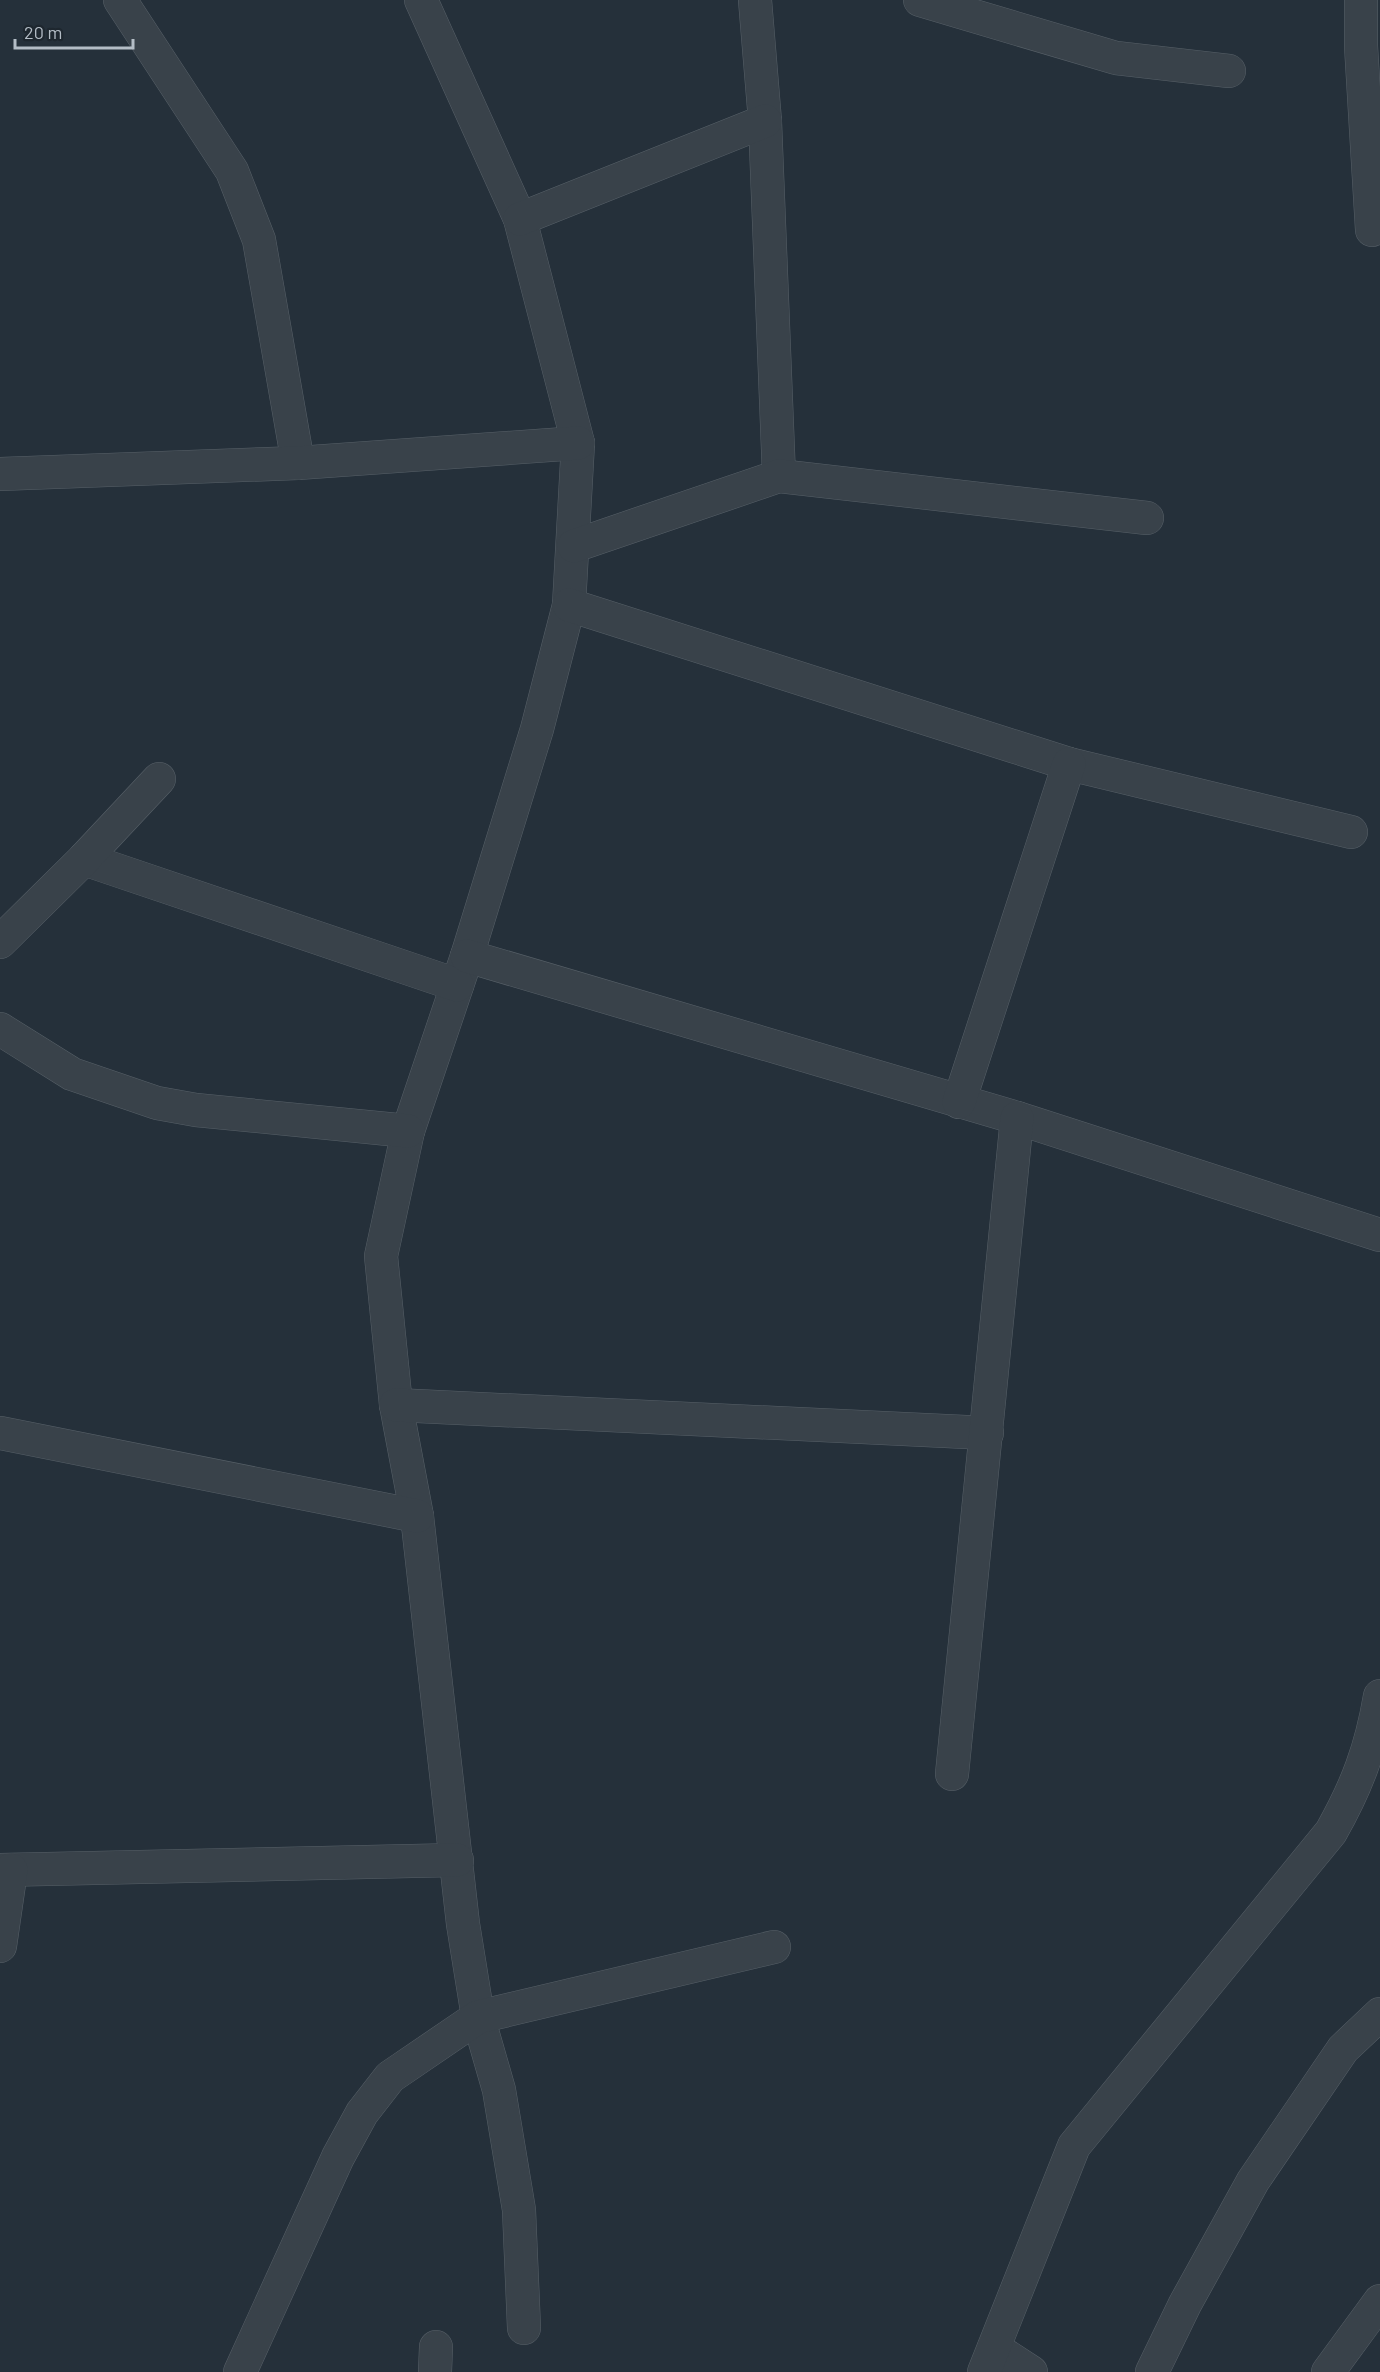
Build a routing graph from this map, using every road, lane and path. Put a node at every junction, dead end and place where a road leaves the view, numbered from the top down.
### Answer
1 (120, 0) edge
2 (421, 0) edge
3 (755, 0) edge
4 (920, 0) edge
5 (1361, 0) edge
6 (1370, 46) edge
7 (1229, 71) dead end
8 (765, 121) junction
9 (520, 219) junction
10 (1372, 230) dead end
11 (578, 444) junction
12 (298, 463) junction
13 (0, 474) edge
14 (778, 476) junction
15 (1147, 518) dead end
16 (574, 546) junction
17 (569, 605) junction
18 (1069, 764) junction
19 (159, 779) dead end
20 (1352, 832) dead end
21 (84, 859) junction
22 (0, 942) edge
23 (462, 970) junction
24 (0, 1029) edge
25 (959, 1102) junction
26 (1017, 1118) junction
27 (408, 1131) junction
28 (1380, 1235) edge
29 (396, 1406) junction
30 (0, 1433) edge
31 (987, 1433) junction
32 (417, 1516) junction
33 (1380, 1696) edge
34 (952, 1773) dead end
35 (457, 1860) junction
36 (6, 1870) edge
37 (0, 1946) edge
38 (774, 1947) dead end
39 (1380, 2014) edge
40 (478, 2017) junction
41 (1380, 2301) edge
42 (524, 2328) dead end
43 (989, 2360) edge
44 (240, 2372) edge
45 (1031, 2372) edge
46 (1152, 2372) edge
47 (1328, 2372) edge

1 - 12 street
2 - 9 street
3 - 8 street
4 - 7 street
5 - 6 street
6 - 10 street
8 - 9 street
8 - 14 street
9 - 11 street
11 - 12 street
11 - 16 street
12 - 13 street
14 - 15 street
14 - 16 street
16 - 17 street
17 - 18 street
17 - 23 street
18 - 20 street
18 - 25 street
19 - 21 street
21 - 22 street
21 - 23 street
23 - 25 street
23 - 27 street
24 - 27 street
25 - 26 street
26 - 28 street
26 - 31 street
27 - 29 street
29 - 31 street
29 - 32 street
30 - 32 street
31 - 34 street
32 - 35 street
33 - 43 street
35 - 36 street
35 - 40 street
36 - 37 street
38 - 40 street
39 - 46 street
40 - 42 street
40 - 44 street
41 - 47 street
43 - 45 street

